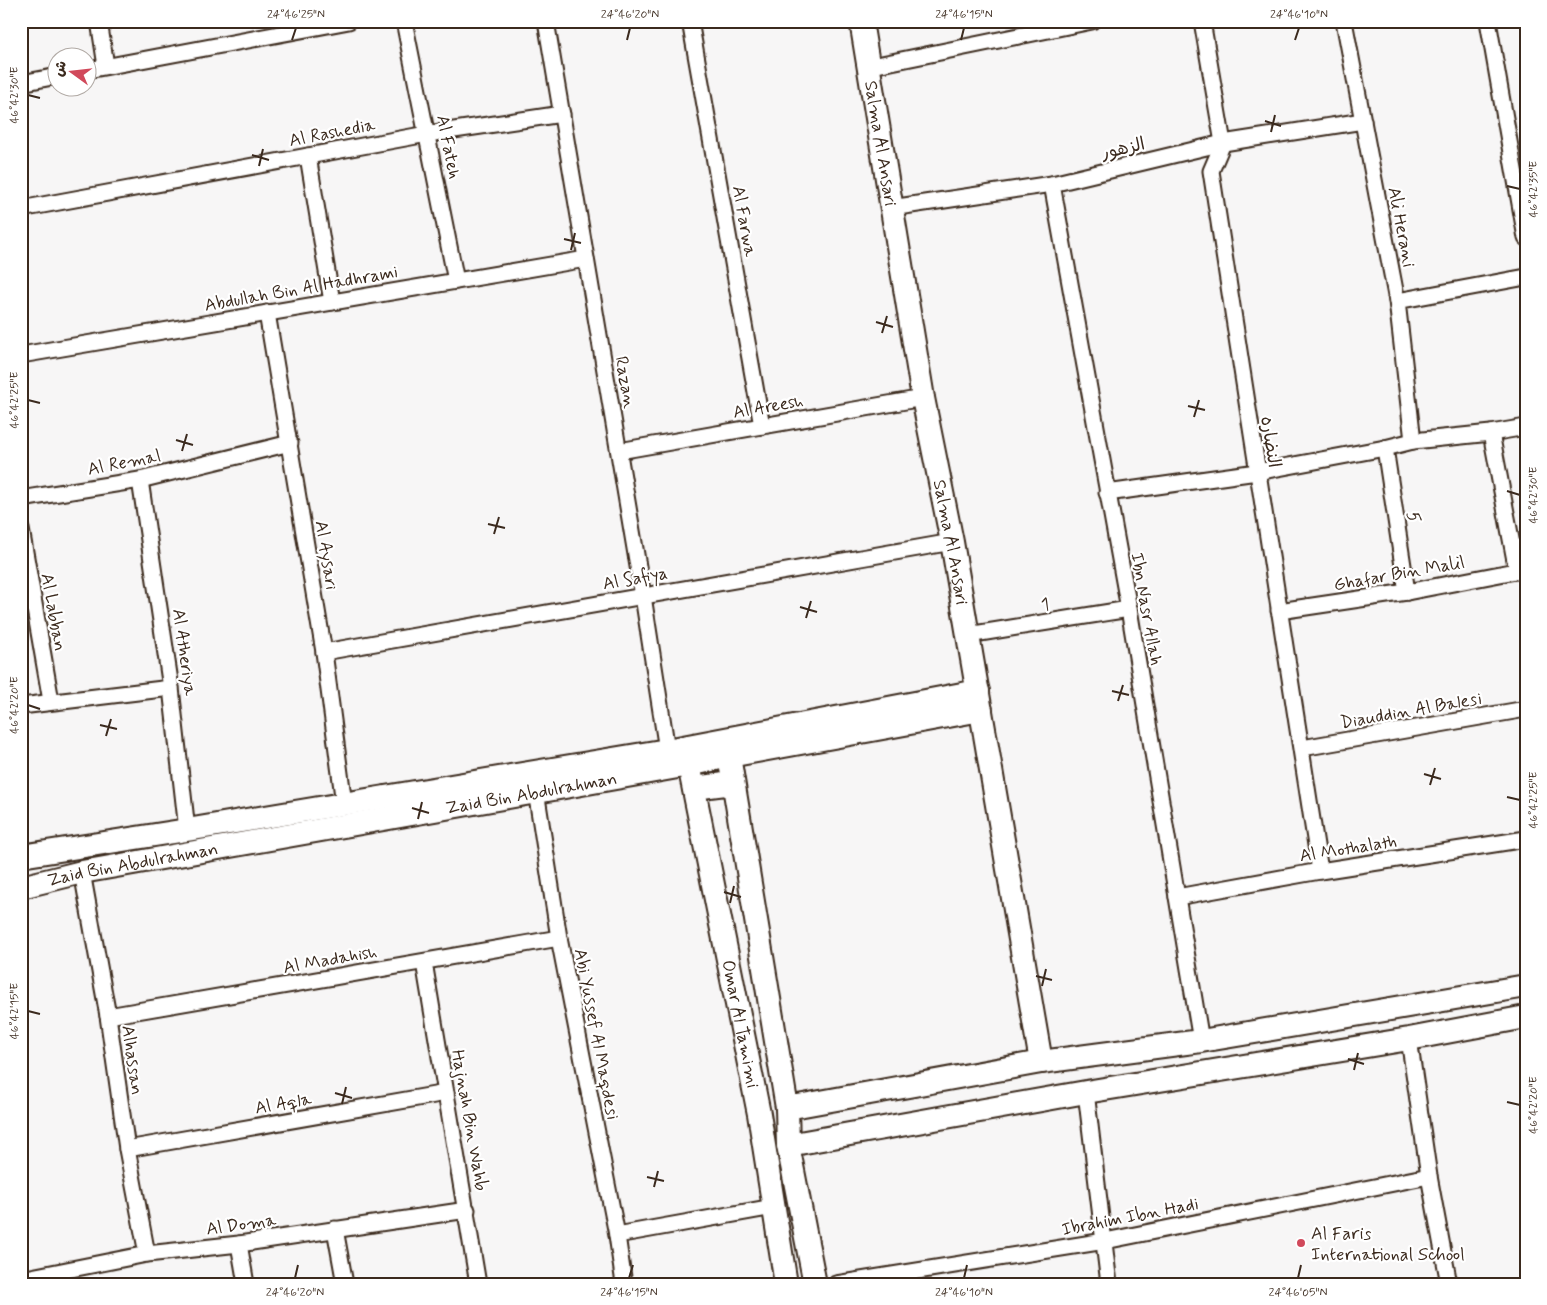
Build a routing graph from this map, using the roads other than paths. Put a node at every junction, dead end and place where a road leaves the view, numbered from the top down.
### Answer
1 (99, 21) edge
2 (349, 21) edge
3 (404, 21) edge
4 (546, 21) edge
5 (690, 21) edge
6 (861, 21) edge
7 (1092, 21) edge
8 (1202, 21) edge
9 (1344, 21) edge
10 (1488, 21) edge
11 (1026, 28) edge
12 (106, 66) junction
13 (867, 67) junction
14 (98, 68) edge
15 (48, 78) edge
16 (21, 83) edge
17 (562, 114) junction
18 (1363, 120) junction
19 (427, 134) junction
20 (1223, 143) junction
21 (308, 156) junction
22 (1052, 184) junction
23 (891, 208) junction
24 (21, 209) edge
25 (1526, 238) edge
26 (586, 259) junction
27 (1526, 277) edge
28 (456, 281) junction
29 (1397, 301) junction
30 (332, 302) junction
31 (267, 313) junction
32 (21, 355) edge
33 (923, 398) junction
34 (762, 426) junction
35 (1526, 427) edge
36 (1491, 433) junction
37 (1413, 440) junction
38 (290, 443) junction
39 (1385, 448) junction
40 (619, 451) junction
41 (1257, 472) junction
42 (140, 480) junction
43 (1107, 493) junction
44 (21, 499) edge
45 (21, 529) edge
46 (952, 542) junction
47 (1521, 570) edge
48 (1407, 592) junction
49 (643, 596) junction
50 (1129, 609) junction
51 (1279, 611) junction
52 (968, 635) junction
53 (324, 652) junction
54 (171, 688) junction
55 (51, 701) junction
56 (979, 701) junction
57 (21, 706) edge
58 (1526, 709) edge
59 (1302, 748) junction
60 (667, 750) junction
61 (729, 756) junction
62 (689, 765) junction
63 (733, 783) junction
64 (694, 788) junction
65 (536, 791) junction
66 (344, 804) junction
67 (187, 830) junction
68 (1526, 839) edge
69 (21, 856) edge
70 (1320, 871) junction
71 (82, 872) junction
72 (21, 887) edge
73 (1177, 897) junction
74 (559, 938) junction
75 (424, 962) junction
76 (1526, 986) edge
77 (108, 1016) junction
78 (1526, 1018) edge
79 (1409, 1039) junction
80 (1201, 1040) junction
81 (1041, 1062) junction
82 (1086, 1092) junction
83 (446, 1093) junction
84 (787, 1108) junction
85 (759, 1114) junction
86 (788, 1145) junction
87 (127, 1149) junction
88 (1429, 1176) junction
89 (774, 1207) junction
90 (467, 1210) junction
91 (335, 1229) junction
92 (617, 1235) junction
93 (1105, 1241) junction
94 (239, 1244) junction
95 (147, 1254) junction
96 (21, 1279) edge
97 (246, 1284) edge
98 (345, 1284) edge
99 (478, 1284) edge
100 (624, 1284) edge
101 (786, 1284) edge
102 (815, 1284) edge
103 (836, 1284) edge
104 (1109, 1284) edge
105 (1449, 1284) edge

1 - 12 street
2 - 12 street
3 - 19 street, Al Fateh
4 - 17 street, Razan
5 - 34 street, Al Farwa
6 - 13 street, Salma Al Ansari
7 - 11 street
8 - 20 street
9 - 18 street, Ali Herani
10 - 25 street
11 - 13 street
12 - 14 street
13 - 23 street, Salma Al Ansari
15 - 16 street
17 - 19 street, Al Rashedia
17 - 26 street, Razan
18 - 20 street, الزهور
18 - 29 street, Ali Herani
19 - 21 street, Al Rashedia
19 - 28 street, Al Fateh
20 - 22 street, الزهور
20 - 41 street, النضاره
21 - 24 street, Al Rashedia
21 - 30 street
22 - 23 street, الزهور
22 - 43 street, Ibn Nasr Allah
23 - 33 street, Salma Al Ansari
26 - 28 street, Abdullah Bin Al Hadhrami
26 - 40 street, Razan
27 - 29 street
28 - 30 street, Abdullah Bin Al Hadhrami
29 - 37 street, Ali Herani
30 - 31 street, Abdullah Bin Al Hadhrami
31 - 32 street, Abdullah Bin Al Hadhrami
31 - 38 street, Al Aysari
33 - 34 street, Al Areesh
33 - 46 street, Salma Al Ansari
34 - 40 street, Al Areesh
35 - 36 street
36 - 37 street
36 - 47 street
37 - 39 street
38 - 42 street, Al Remal
38 - 53 street, Al Aysari
39 - 41 street
39 - 48 street, 5
40 - 49 street, Razan
41 - 43 street
41 - 51 street, النضاره
42 - 44 street, Al Remal
42 - 54 street, Al Atheriya
43 - 50 street, Ibn Nasr Allah
45 - 55 street, Al Labban
46 - 49 street, Al Safiya
46 - 52 street, Salma Al Ansari
47 - 48 street, Ghafar Bin Malil
48 - 51 street, Ghafar Bin Malil
49 - 53 street, Al Safiya
49 - 60 street, Razan
50 - 52 street, 1
50 - 73 street, Ibn Nasr Allah
51 - 59 street, النضاره
52 - 56 street, Salma Al Ansari
53 - 66 street, Al Aysari
54 - 55 street
54 - 67 street, Al Atheriya
55 - 57 street
56 - 60 street, Zaid Bin Abdulrahman
56 - 61 street, Zaid Bin Abdulrahman
56 - 81 street, Salma Al Ansari
58 - 59 street, Diauddin Al Balesi
59 - 70 street, النضاره
60 - 66 street, Zaid Bin Abdulrahman
61 - 62 street, Zaid Bin Abdulrahman
61 - 63 street
62 - 64 street, Omar Al Tamimi
62 - 65 street, Zaid Bin Abdulrahman
63 - 64 street
63 - 84 street
64 - 85 street, Omar Al Tamimi
65 - 71 street, Zaid Bin Abdulrahman
65 - 74 street, Abi Yussef Al Maqdesi
66 - 67 street, Zaid Bin Abdulrahman
67 - 69 street, Zaid Bin Abdulrahman
68 - 70 street, Al Mothalath
70 - 73 street, Al Mothalath
71 - 72 street, Zaid Bin Abdulrahman
71 - 77 street, Alhassan
73 - 80 street, Ibn Nasr Allah
74 - 75 street, Al Madahish
74 - 92 street, Abi Yussef Al Maqdesi
75 - 77 street, Al Madahish
75 - 83 street, Hajnah Bin Wahb
76 - 80 street
77 - 87 street, Alhassan
78 - 79 street
79 - 82 street
79 - 88 street
80 - 81 street
81 - 84 street
82 - 86 street
82 - 93 street
83 - 87 street, Al Aqla
83 - 90 street, Hajnah Bin Wahb
84 - 85 street
84 - 86 street
85 - 89 street, Omar Al Tamimi
86 - 102 street
87 - 95 street, Alhassan
88 - 93 street, Ibrahim Ibn Hadi
88 - 105 street
89 - 92 street
89 - 101 street, Omar Al Tamimi
90 - 91 street, Al Doma
90 - 99 street, Hajnah Bin Wahb
91 - 94 street, Al Doma
91 - 98 street
92 - 100 street, Abi Yussef Al Maqdesi
93 - 103 street, Ibrahim Ibn Hadi
93 - 104 street
94 - 95 street, Al Doma
94 - 97 street
95 - 96 street, Al Doma

